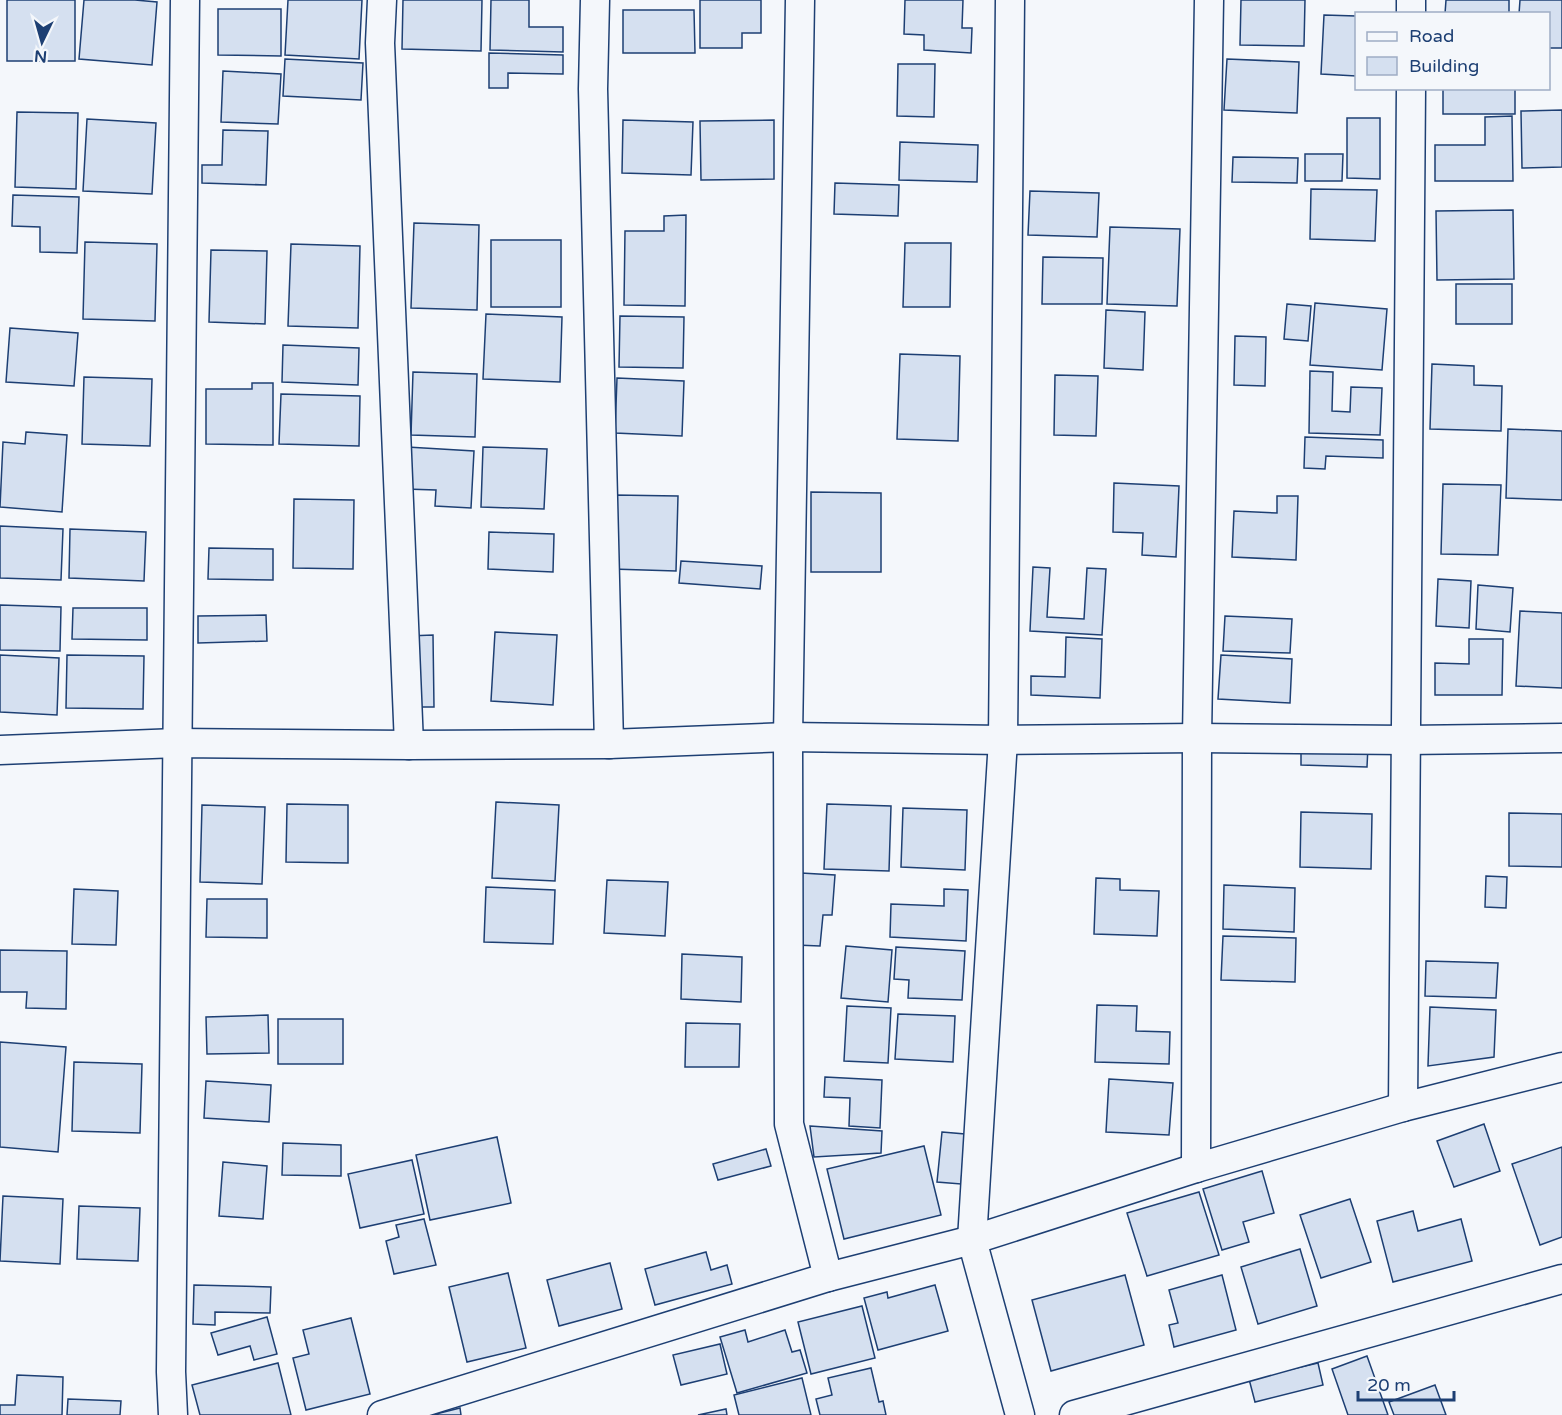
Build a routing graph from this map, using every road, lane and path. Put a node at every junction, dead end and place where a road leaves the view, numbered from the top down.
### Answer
1 (185, 0) edge
2 (382, 0) edge
3 (595, 0) edge
4 (800, 0) edge
5 (1010, 0) edge
6 (1209, 0) edge
7 (1411, 90) edge
8 (788, 737) junction
9 (1197, 738) junction
10 (1562, 738) edge
11 (1004, 740) junction
12 (1406, 740) junction
13 (177, 743) junction
14 (609, 744) junction
15 (409, 745) junction
16 (0, 750) edge
17 (1562, 1067) edge
18 (1403, 1107) junction
19 (1196, 1168) junction
20 (972, 1240) junction
21 (828, 1276) junction
22 (1562, 1279) edge
23 (173, 1415) edge
24 (382, 1415) edge
25 (1020, 1415) edge
26 (1074, 1415) edge

1 - 13 street
2 - 15 street
3 - 14 street
4 - 8 street
5 - 11 street
6 - 9 street
7 - 12 street
8 - 11 street
8 - 14 street
8 - 21 street
9 - 11 street
9 - 12 street
9 - 19 street
10 - 12 street
11 - 20 street
12 - 18 street
13 - 15 street
13 - 16 street
13 - 23 street
14 - 15 street
17 - 18 street
18 - 19 street
19 - 20 street
20 - 21 street
20 - 25 street
21 - 24 street
22 - 26 street

